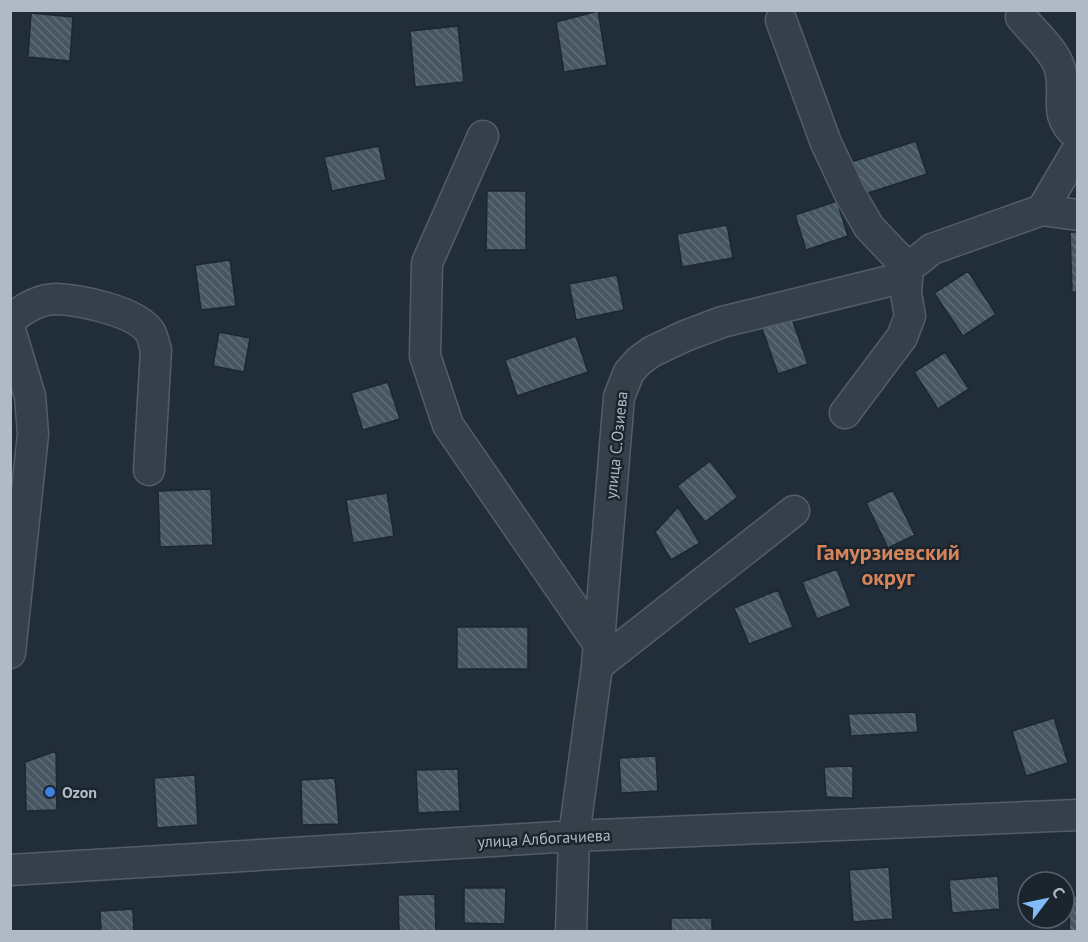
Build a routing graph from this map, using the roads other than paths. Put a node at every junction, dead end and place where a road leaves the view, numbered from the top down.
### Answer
1 (1022, 17) dead end
2 (781, 20) dead end
3 (483, 136) dead end
4 (1077, 136) edge
5 (1077, 149) edge
6 (1042, 210) junction
7 (1077, 215) edge
8 (908, 268) junction
9 (10, 320) edge
10 (10, 330) edge
11 (845, 413) dead end
12 (148, 470) dead end
13 (794, 511) dead end
14 (10, 653) edge
15 (597, 655) junction
16 (1077, 815) edge
17 (574, 836) junction
18 (10, 870) edge
19 (571, 932) edge

1 - 4 street
2 - 8 street
3 - 15 street
5 - 6 street
6 - 7 street, улица С.Озиева
6 - 8 street, улица С.Озиева
8 - 11 street
8 - 15 street, улица С.Озиева
9 - 12 street
10 - 14 street
13 - 15 street
15 - 17 street, улица С.Озиева
16 - 17 street, улица Албогачиева
17 - 18 street, улица Албогачиева
17 - 19 street, улица С.Озиева

